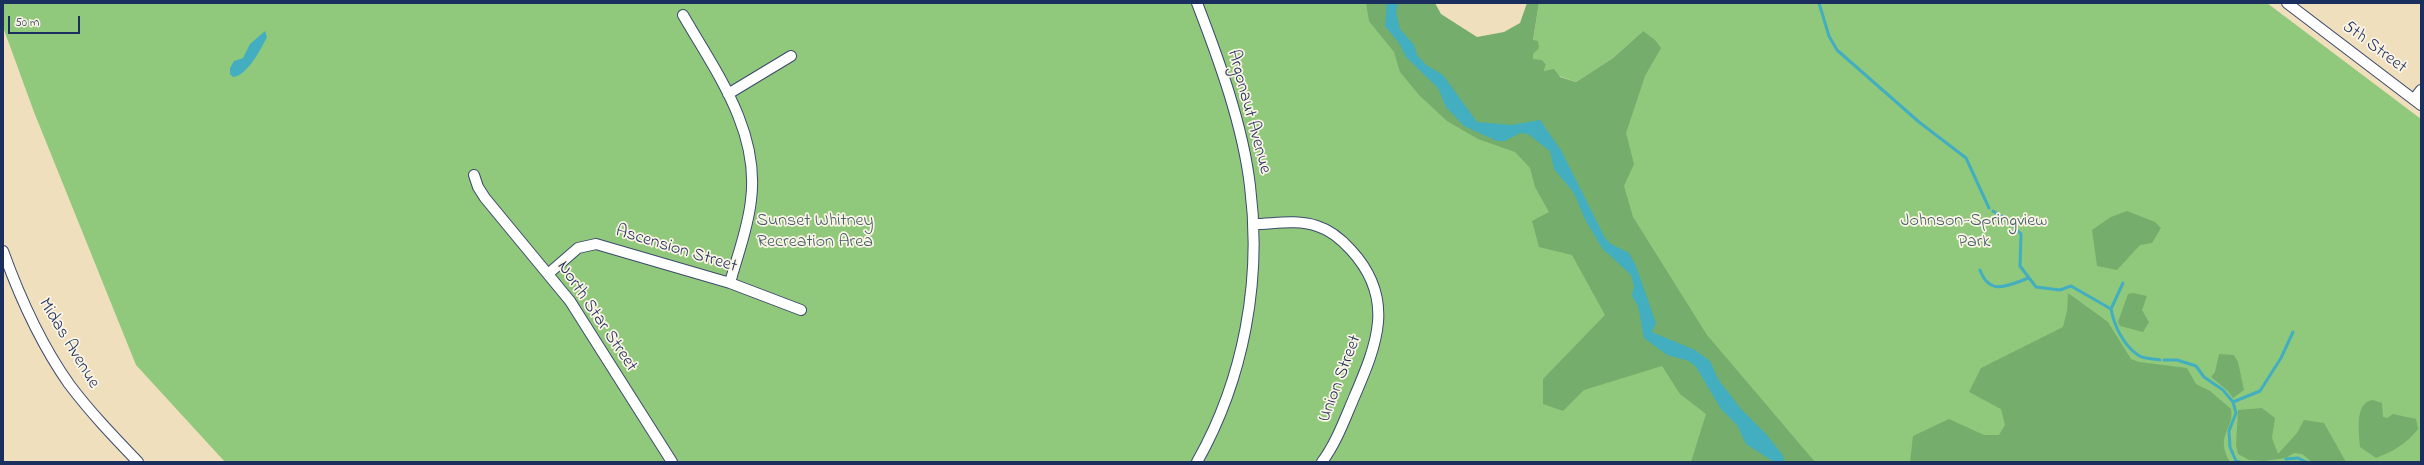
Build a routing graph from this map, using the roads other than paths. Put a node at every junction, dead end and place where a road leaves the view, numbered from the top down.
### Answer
1 (1197, 3) edge
2 (2287, 3) edge
3 (683, 15) dead end
4 (791, 56) dead end
5 (2421, 90) edge
6 (728, 94) junction
7 (2418, 102) edge
8 (474, 175) dead end
9 (1253, 224) junction
10 (3, 251) edge
11 (548, 274) junction
12 (730, 283) junction
13 (801, 310) dead end
14 (138, 462) edge
15 (672, 462) edge
16 (1197, 462) edge
17 (1322, 462) edge

1 - 9 street, Argonaut Avenue
2 - 7 street, 5th Street
3 - 6 street
4 - 6 street
5 - 7 street
6 - 12 street
8 - 11 street, North Star Street
9 - 16 street, Argonaut Avenue
9 - 17 street, Union Street
10 - 14 street, Midas Avenue
11 - 12 street, Ascension Street
11 - 15 street, North Star Street
12 - 13 street, Ascension Street

